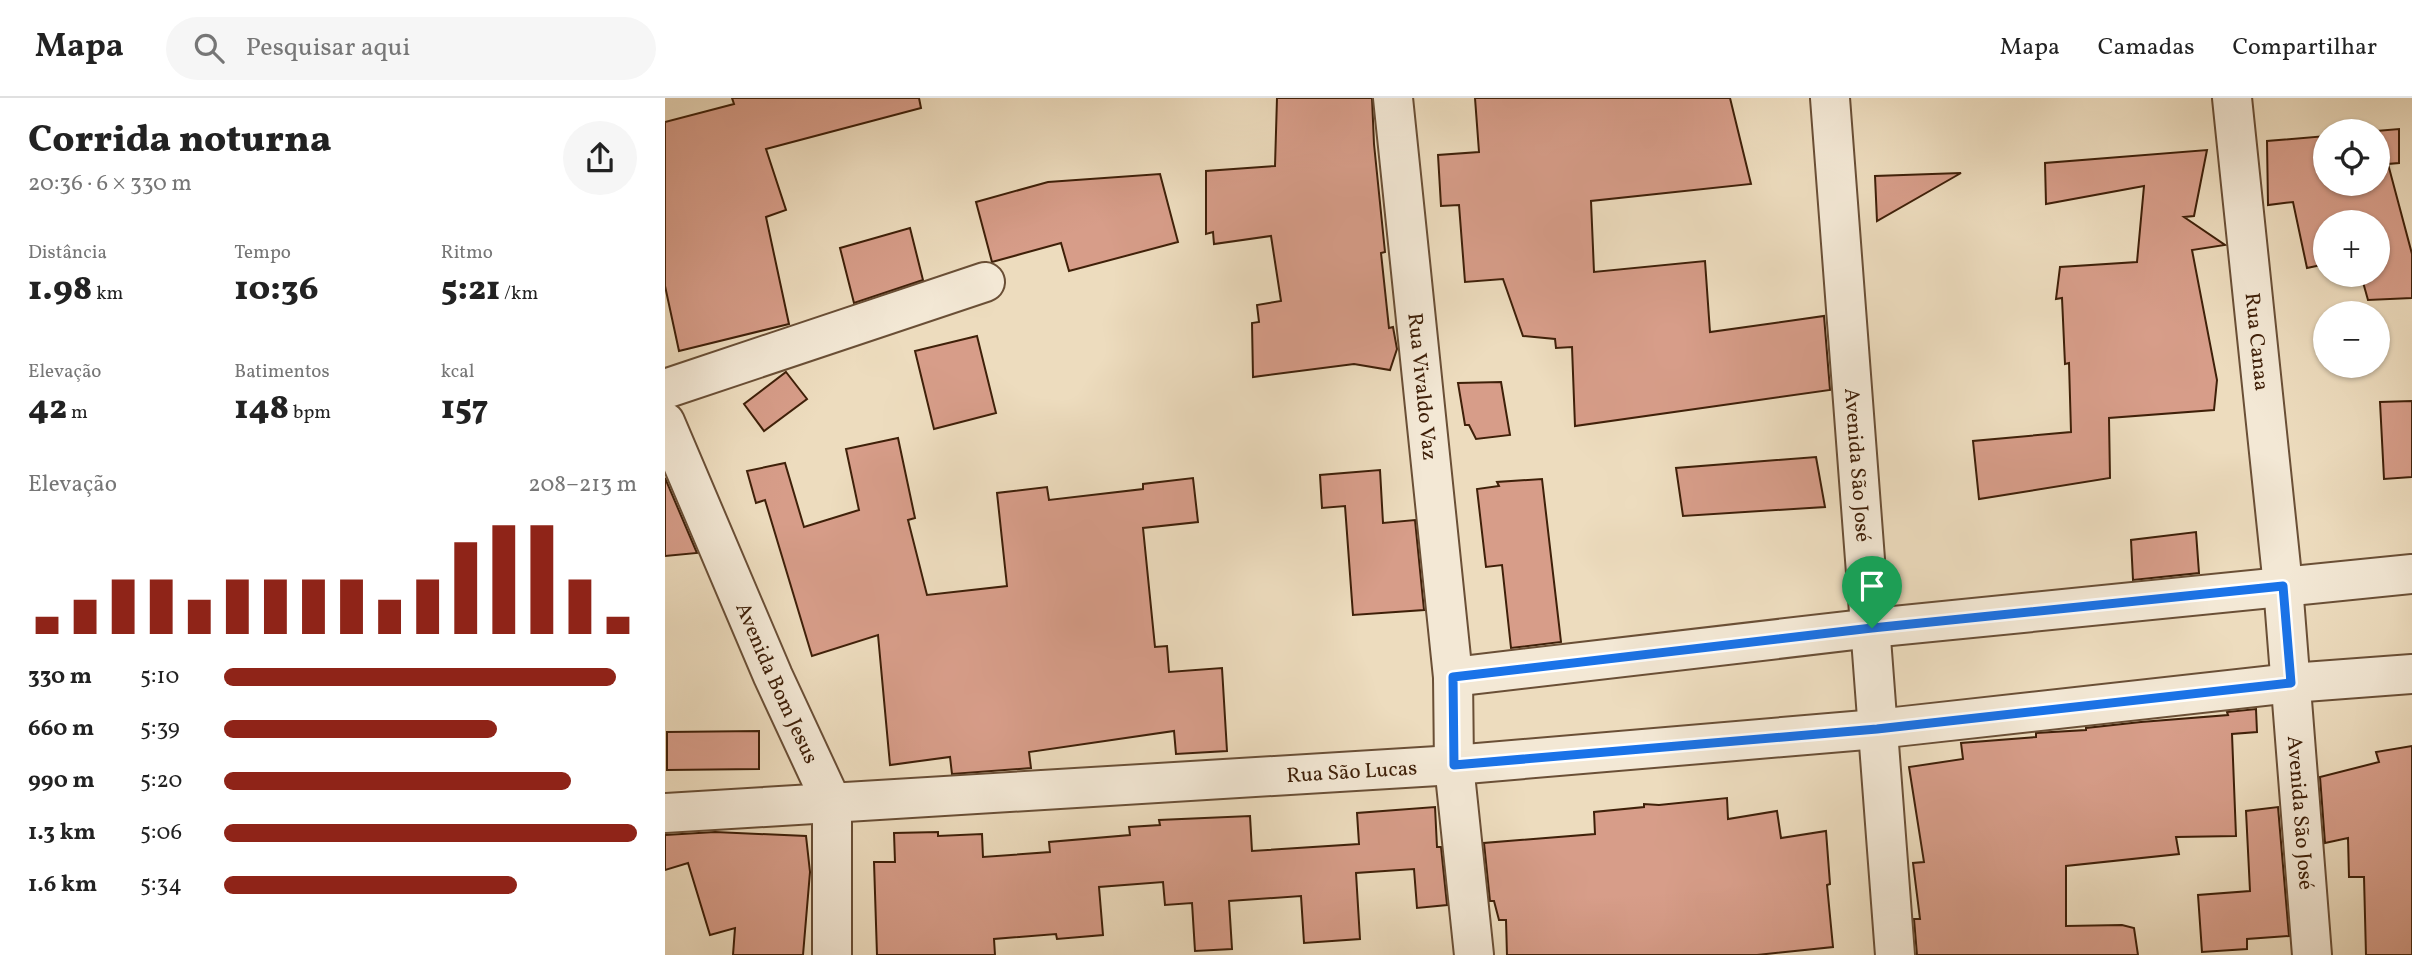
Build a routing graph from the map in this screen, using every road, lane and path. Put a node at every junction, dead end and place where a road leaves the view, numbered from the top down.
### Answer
1 (1393, 98) edge
2 (1831, 98) edge
3 (2232, 98) edge
4 (985, 282) dead end
5 (665, 389) edge
6 (665, 422) edge
7 (2412, 574) edge
8 (2283, 586) junction
9 (1872, 628) junction
10 (2412, 674) edge
11 (1453, 677) junction
12 (2291, 683) junction
13 (1877, 729) junction
14 (1454, 765) junction
15 (832, 803) junction
16 (665, 813) edge
17 (832, 955) edge
18 (1474, 955) edge
19 (1895, 955) edge
20 (2312, 955) edge

1 - 11 street, Rua Vivaldo Vaz
2 - 9 street, Avenida São José
3 - 8 street, Rua Canaa
4 - 5 street
6 - 15 street, Avenida Bom Jesus
7 - 8 street
8 - 9 street
8 - 12 street, Avenida São José
9 - 11 street
9 - 13 street, Avenida São José
10 - 12 street, Rua São Lucas
11 - 14 street, Rua Vivaldo Vaz
12 - 13 street, Rua São Lucas
12 - 20 street, Avenida São José
13 - 14 street, Rua São Lucas
13 - 19 street, Avenida São José
14 - 15 street, Rua São Lucas
14 - 18 street, Rua Vivaldo Vaz
15 - 16 street, Rua São Lucas
15 - 17 street, Avenida Bom Jesus

